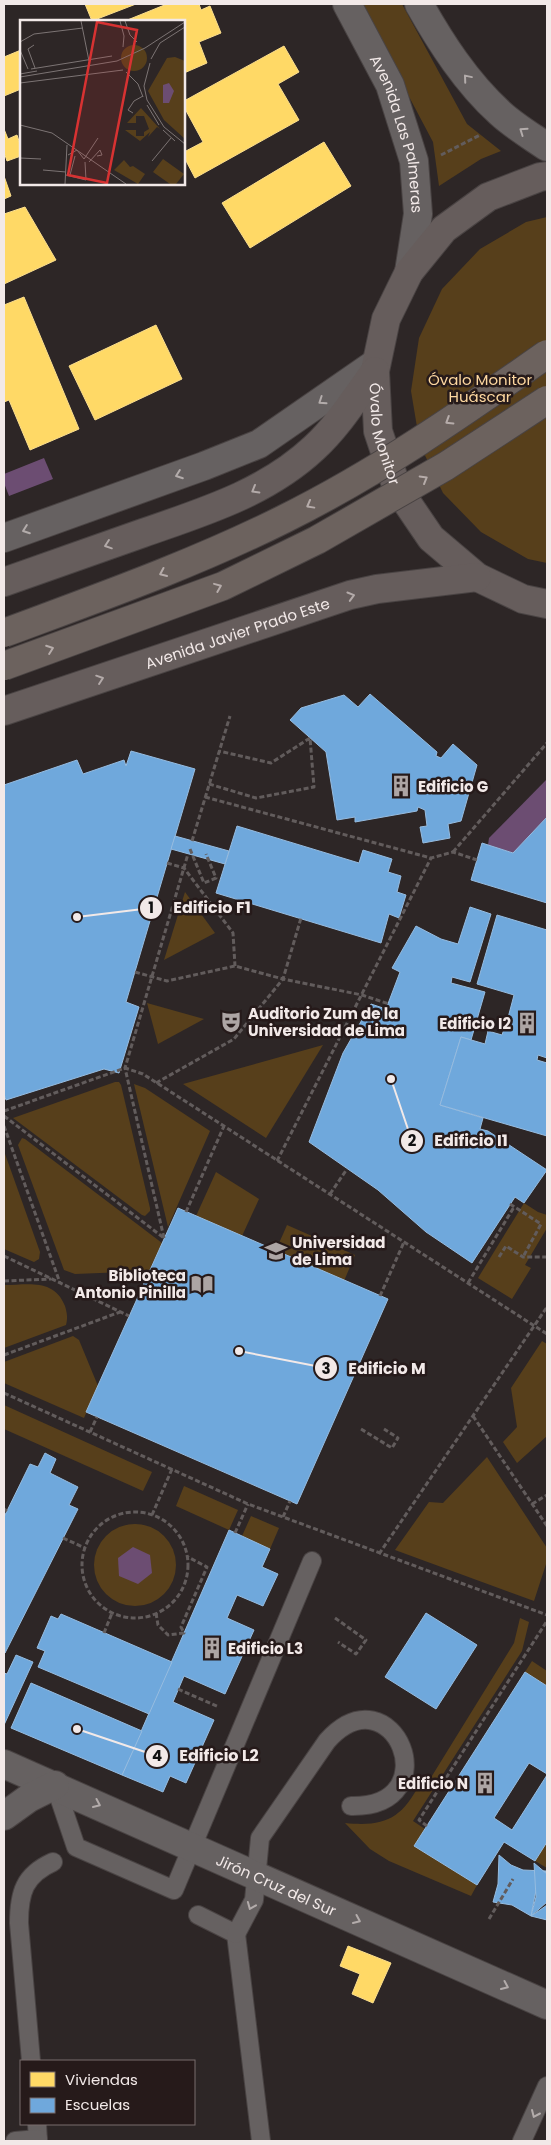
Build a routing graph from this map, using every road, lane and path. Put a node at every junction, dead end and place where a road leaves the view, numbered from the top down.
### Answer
1 (347, 4) edge
2 (419, 4) edge
3 (487, 131) dead end
4 (547, 147) edge
5 (437, 157) dead end
6 (547, 176) edge
7 (409, 272) junction
8 (547, 354) edge
9 (376, 367) junction
10 (547, 400) edge
11 (4, 538) edge
12 (477, 577) junction
13 (4, 582) edge
14 (547, 604) edge
15 (4, 633) edge
16 (4, 666) edge
17 (4, 711) edge
18 (230, 716) dead end
19 (547, 743) edge
20 (219, 751) junction
21 (209, 784) junction
22 (205, 797) junction
23 (192, 841) dead end
24 (190, 849) dead end
25 (453, 852) junction
26 (188, 854) dead end
27 (206, 854) dead end
28 (431, 858) junction
29 (477, 860) dead end
30 (168, 863) dead end
31 (184, 868) junction
32 (300, 918) dead end
33 (235, 966) junction
34 (135, 972) dead end
35 (152, 976) junction
36 (283, 979) junction
37 (362, 995) junction
38 (388, 1004) dead end
39 (125, 1068) junction
40 (156, 1083) junction
41 (4, 1111) edge
42 (4, 1116) edge
43 (4, 1126) edge
44 (224, 1126) junction
45 (277, 1161) junction
46 (347, 1168) dead end
47 (330, 1194) junction
48 (510, 1204) dead end
49 (514, 1207) junction
50 (186, 1212) dead end
51 (547, 1222) edge
52 (541, 1224) junction
53 (404, 1242) junction
54 (4, 1256) edge
55 (499, 1257) dead end
56 (523, 1257) junction
57 (547, 1257) edge
58 (52, 1279) junction
59 (4, 1281) edge
60 (60, 1283) junction
61 (468, 1283) junction
62 (380, 1296) dead end
63 (547, 1307) edge
64 (120, 1312) junction
65 (129, 1316) dead end
66 (535, 1326) junction
67 (547, 1334) edge
68 (4, 1355) edge
69 (4, 1393) edge
70 (473, 1416) junction
71 (97, 1417) dead end
72 (362, 1429) dead end
73 (384, 1429) dead end
74 (90, 1432) junction
75 (172, 1469) junction
76 (547, 1495) edge
77 (290, 1501) dead end
78 (248, 1504) junction
79 (532, 1504) junction
80 (152, 1515) junction
81 (283, 1518) junction
82 (547, 1526) edge
83 (235, 1533) dead end
84 (63, 1538) dead end
85 (85, 1548) junction
86 (379, 1554) junction
87 (188, 1558) junction
88 (312, 1561) dead end
89 (112, 1613) junction
90 (156, 1613) junction
91 (547, 1615) edge
92 (335, 1618) dead end
93 (547, 1621) edge
94 (104, 1632) dead end
95 (338, 1642) dead end
96 (178, 1689) dead end
97 (219, 1707) dead end
98 (4, 1764) edge
99 (55, 1785) junction
100 (351, 1806) dead end
101 (4, 1816) edge
102 (427, 1826) dead end
103 (193, 1848) junction
104 (53, 1862) dead end
105 (256, 1874) junction
106 (513, 1879) dead end
107 (198, 1916) dead end
108 (489, 1919) dead end
109 (236, 1934) junction
110 (547, 2005) edge
111 (31, 2060) edge
112 (547, 2086) edge
113 (38, 2135) edge
114 (15, 2141) edge
115 (261, 2141) edge
116 (522, 2141) edge

1 - 7 main road, Avenida Las Palmeras
4 -> 2 main road
3 - 5 path
6 - 7 main road, Óvalo Monitor
7 - 9 main road, Óvalo Monitor
8 -> 15 highway, bridge
9 -> 11 main road
9 - 12 main road, Óvalo Monitor
9 -> 13 main road
16 -> 10 highway, bridge
12 - 14 main road, Óvalo Monitor
17 -> 12 main road, Avenida Javier Prado Este
18 - 20 path
19 - 25 path
20 - 21 path
20 - 21 path
21 - 22 path
22 - 23 path
22 - 28 path
24 - 27 path
25 - 28 path
25 - 29 path
26 - 31 path
28 - 37 path
30 - 31 path
31 - 33 path
31 - 35 path
32 - 36 path
33 - 35 path
33 - 36 path
34 - 35 path
35 - 39 path
36 - 37 path
36 - 40 path
37 - 38 path
37 - 45 path
39 - 40 path
39 - 41 path
39 - 42 path
40 - 44 path
43 - 60 path
44 - 45 path
44 - 50 path
45 - 47 path
46 - 47 path
47 - 53 path
48 - 49 path
49 - 52 path
49 - 61 path
51 - 52 path
52 - 56 path
53 - 61 path
53 - 62 path
54 - 58 path
55 - 56 path
56 - 57 path
58 - 59 path
58 - 60 path
60 - 64 path
61 - 66 path
63 - 66 path
64 - 65 path
64 - 68 path
66 - 67 path
66 - 70 path
69 - 74 path
70 - 79 path
70 - 86 path
71 - 74 path
72 - 73 path
74 - 75 path
75 - 78 path
75 - 80 path
76 - 79 path
77 - 81 path
78 - 81 path
78 - 83 path
79 - 82 path
80 - 85 path
80 - 87 path
81 - 86 path
84 - 85 path
85 - 89 path
86 - 91 path
87 - 90 path
87 - 90 path
88 - 103 lane
89 - 90 path
89 - 94 path
92 - 95 path
93 - 102 path
96 - 97 path
98 - 99 main road, Jirón Cruz del Sur
99 - 101 main road
99 -> 103 main road, Jirón Cruz del Sur
99 - 103 lane
100 - 105 lane
103 - 105 main road, Jirón Cruz del Sur
104 - 111 lane
105 -> 109 lane
105 -> 110 main road, Jirón Cruz del Sur
106 - 108 path
107 - 109 lane
109 - 115 lane
112 -> 116 lane
113 - 114 lane

